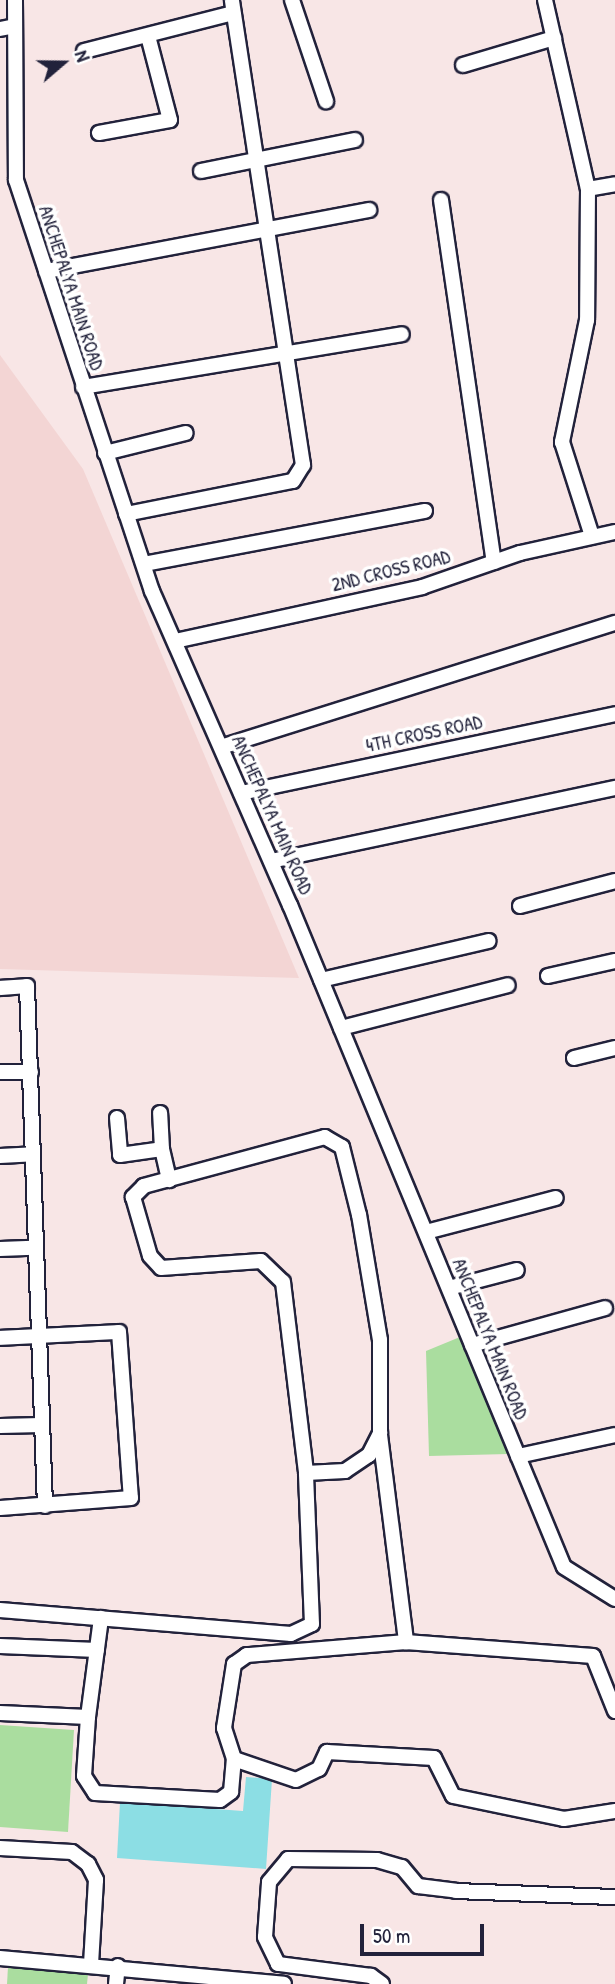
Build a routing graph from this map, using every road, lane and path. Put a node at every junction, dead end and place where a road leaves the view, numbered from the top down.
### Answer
1 (15, 0) edge
2 (292, 0) edge
3 (545, 0) edge
4 (232, 6) edge
5 (7, 28) edge
6 (148, 36) junction
7 (554, 38) junction
8 (84, 51) dead end
9 (463, 65) dead end
10 (326, 101) dead end
11 (6, 108) edge
12 (99, 132) dead end
13 (355, 139) dead end
14 (254, 160) junction
15 (201, 171) dead end
16 (615, 184) edge
17 (589, 189) junction
18 (441, 200) dead end
19 (369, 210) dead end
20 (265, 229) junction
21 (46, 271) junction
22 (402, 334) dead end
23 (284, 350) junction
24 (83, 387) junction
25 (186, 433) dead end
26 (105, 453) junction
27 (425, 511) dead end
28 (126, 514) junction
29 (615, 532) edge
30 (592, 536) junction
31 (494, 562) junction
32 (144, 564) junction
33 (615, 623) edge
34 (175, 641) junction
35 (615, 713) edge
36 (221, 747) junction
37 (615, 788) edge
38 (241, 793) junction
39 (271, 861) junction
40 (615, 881) edge
41 (520, 906) dead end
42 (489, 941) dead end
43 (615, 961) edge
44 (548, 976) dead end
45 (321, 980) junction
46 (508, 985) dead end
47 (0, 988) edge
48 (341, 1028) junction
49 (615, 1048) edge
50 (574, 1058) dead end
51 (0, 1072) edge
52 (30, 1072) junction
53 (160, 1113) dead end
54 (117, 1118) dead end
55 (162, 1149) junction
56 (33, 1154) junction
57 (0, 1156) edge
58 (169, 1180) junction
59 (556, 1198) dead end
60 (426, 1232) junction
61 (33, 1248) junction
62 (0, 1249) edge
63 (517, 1270) dead end
64 (449, 1289) junction
65 (605, 1308) dead end
66 (39, 1336) junction
67 (0, 1338) edge
68 (472, 1345) junction
69 (41, 1425) junction
70 (0, 1426) edge
71 (380, 1433) junction
72 (615, 1435) edge
73 (518, 1456) junction
74 (306, 1474) junction
75 (45, 1506) junction
76 (0, 1508) edge
77 (615, 1599) edge
78 (0, 1609) edge
79 (101, 1618) junction
80 (406, 1642) junction
81 (0, 1646) edge
82 (97, 1650) junction
83 (615, 1711) edge
84 (0, 1713) edge
85 (88, 1717) junction
86 (234, 1759) junction
87 (615, 1811) edge
88 (0, 1848) edge
89 (615, 1897) edge
90 (0, 1958) edge
91 (91, 1965) junction
92 (118, 1966) junction
93 (116, 1984) edge
94 (284, 1984) edge
95 (382, 1984) edge

1 - 5 street, ANCHEPALYA MAIN ROAD
2 - 10 street
3 - 7 street
4 - 6 street
4 - 14 street
5 - 11 street, ANCHEPALYA MAIN ROAD
6 - 8 street
6 - 12 street
7 - 9 street
7 - 17 street
11 - 21 street, ANCHEPALYA MAIN ROAD
13 - 14 street
14 - 15 street
14 - 20 street
16 - 17 street
17 - 30 street
18 - 31 street
19 - 20 street
20 - 21 street
20 - 23 street
21 - 24 street, ANCHEPALYA MAIN ROAD
22 - 23 street
23 - 24 street
23 - 28 street
24 - 26 street, ANCHEPALYA MAIN ROAD
25 - 26 street
26 - 28 street, ANCHEPALYA MAIN ROAD
27 - 32 street
28 - 32 street, ANCHEPALYA MAIN ROAD
29 - 30 street, 2ND CROSS ROAD
30 - 31 street, 2ND CROSS ROAD
31 - 34 street, 2ND CROSS ROAD
32 - 34 street, ANCHEPALYA MAIN ROAD
33 - 36 street
34 - 36 street, ANCHEPALYA MAIN ROAD
35 - 38 street, 4TH CROSS ROAD
36 - 38 street, ANCHEPALYA MAIN ROAD
37 - 39 street
38 - 39 street, ANCHEPALYA MAIN ROAD
39 - 45 street, ANCHEPALYA MAIN ROAD
40 - 41 street
42 - 45 street
43 - 44 street
45 - 48 street, ANCHEPALYA MAIN ROAD
46 - 48 street
47 - 52 street
48 - 60 street, ANCHEPALYA MAIN ROAD
49 - 50 street
51 - 52 street
52 - 56 street
53 - 55 street
54 - 55 street
55 - 58 street
56 - 57 street
56 - 61 street
58 - 71 street
58 - 74 street
59 - 60 street
60 - 64 street, ANCHEPALYA MAIN ROAD
61 - 62 street
61 - 66 street
63 - 64 street
64 - 68 street, ANCHEPALYA MAIN ROAD
65 - 68 street
66 - 67 street
66 - 69 street
66 - 75 street
68 - 73 street, ANCHEPALYA MAIN ROAD
69 - 70 street
69 - 75 street
71 - 74 street
71 - 80 street
72 - 73 street
73 - 77 street, ANCHEPALYA MAIN ROAD
74 - 79 street
75 - 76 street
78 - 79 street
79 - 82 street
80 - 83 street
80 - 86 street
81 - 82 street
82 - 85 street
84 - 85 street
85 - 86 street
86 - 87 street
88 - 91 street
89 - 95 street
90 - 91 street
91 - 92 street
92 - 93 street
92 - 94 street

